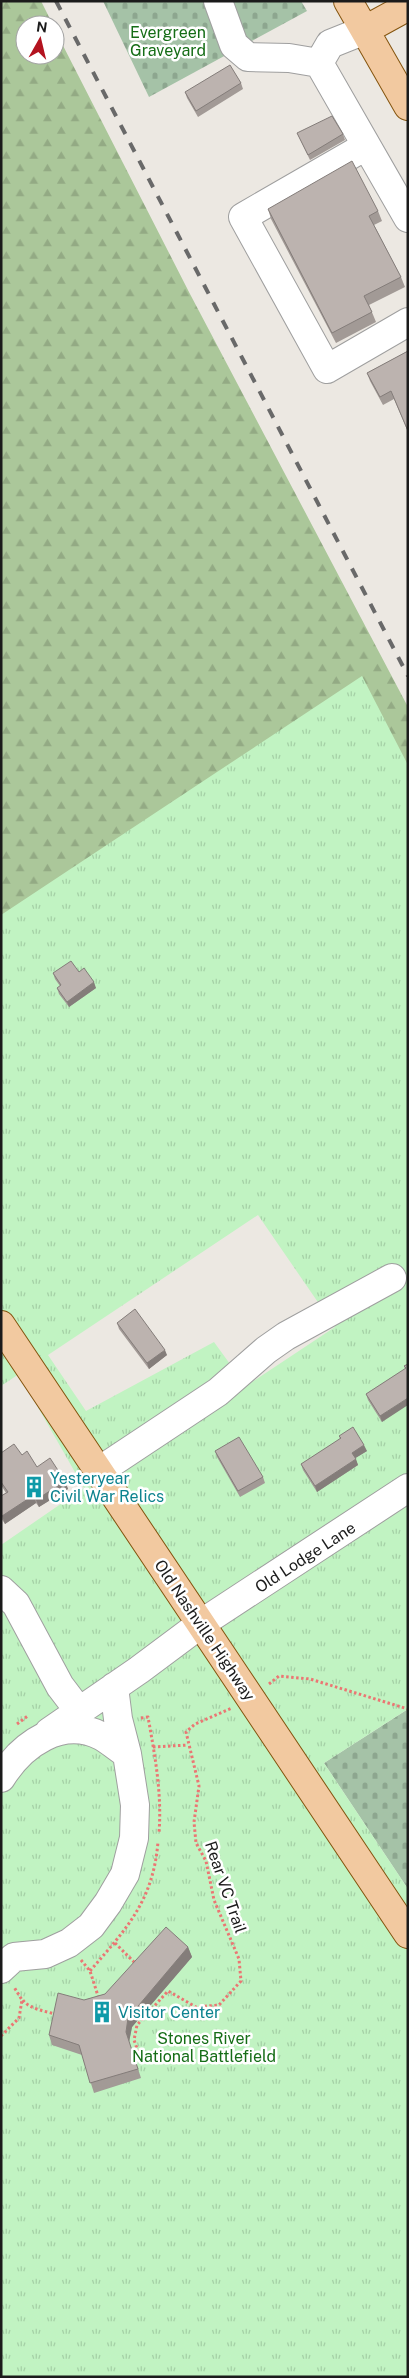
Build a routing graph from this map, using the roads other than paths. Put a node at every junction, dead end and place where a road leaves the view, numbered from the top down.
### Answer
1 (218, 1) edge
2 (348, 1) edge
3 (406, 6) edge
4 (365, 30) junction
5 (319, 63) junction
6 (408, 106) edge
7 (366, 146) junction
8 (408, 218) edge
9 (408, 322) edge
10 (392, 1278) dead end
11 (1, 1325) edge
12 (99, 1471) junction
13 (408, 1488) edge
14 (1, 1590) edge
15 (202, 1623) junction
16 (114, 1687) junction
17 (79, 1711) junction
18 (46, 1734) junction
19 (127, 1754) junction
20 (1, 1778) edge
21 (408, 1934) edge
22 (7, 1965) edge

1 - 5 street
2 - 4 main road
3 - 4 main road
4 - 5 street
4 - 6 main road
5 - 7 street
7 - 8 street
7 - 9 street
10 - 12 street
11 - 12 main road, Old Nashville Highway
12 - 15 main road, Old Nashville Highway
13 - 15 street, Old Lodge Lane
14 - 17 street
15 - 16 street, Old Lodge Lane
15 - 21 main road, Old Nashville Highway
16 - 17 street, Old Lodge Lane
16 - 19 street
17 - 18 street, Old Lodge Lane
18 - 19 street
18 - 20 street, Old Lodge Lane
19 - 22 street

